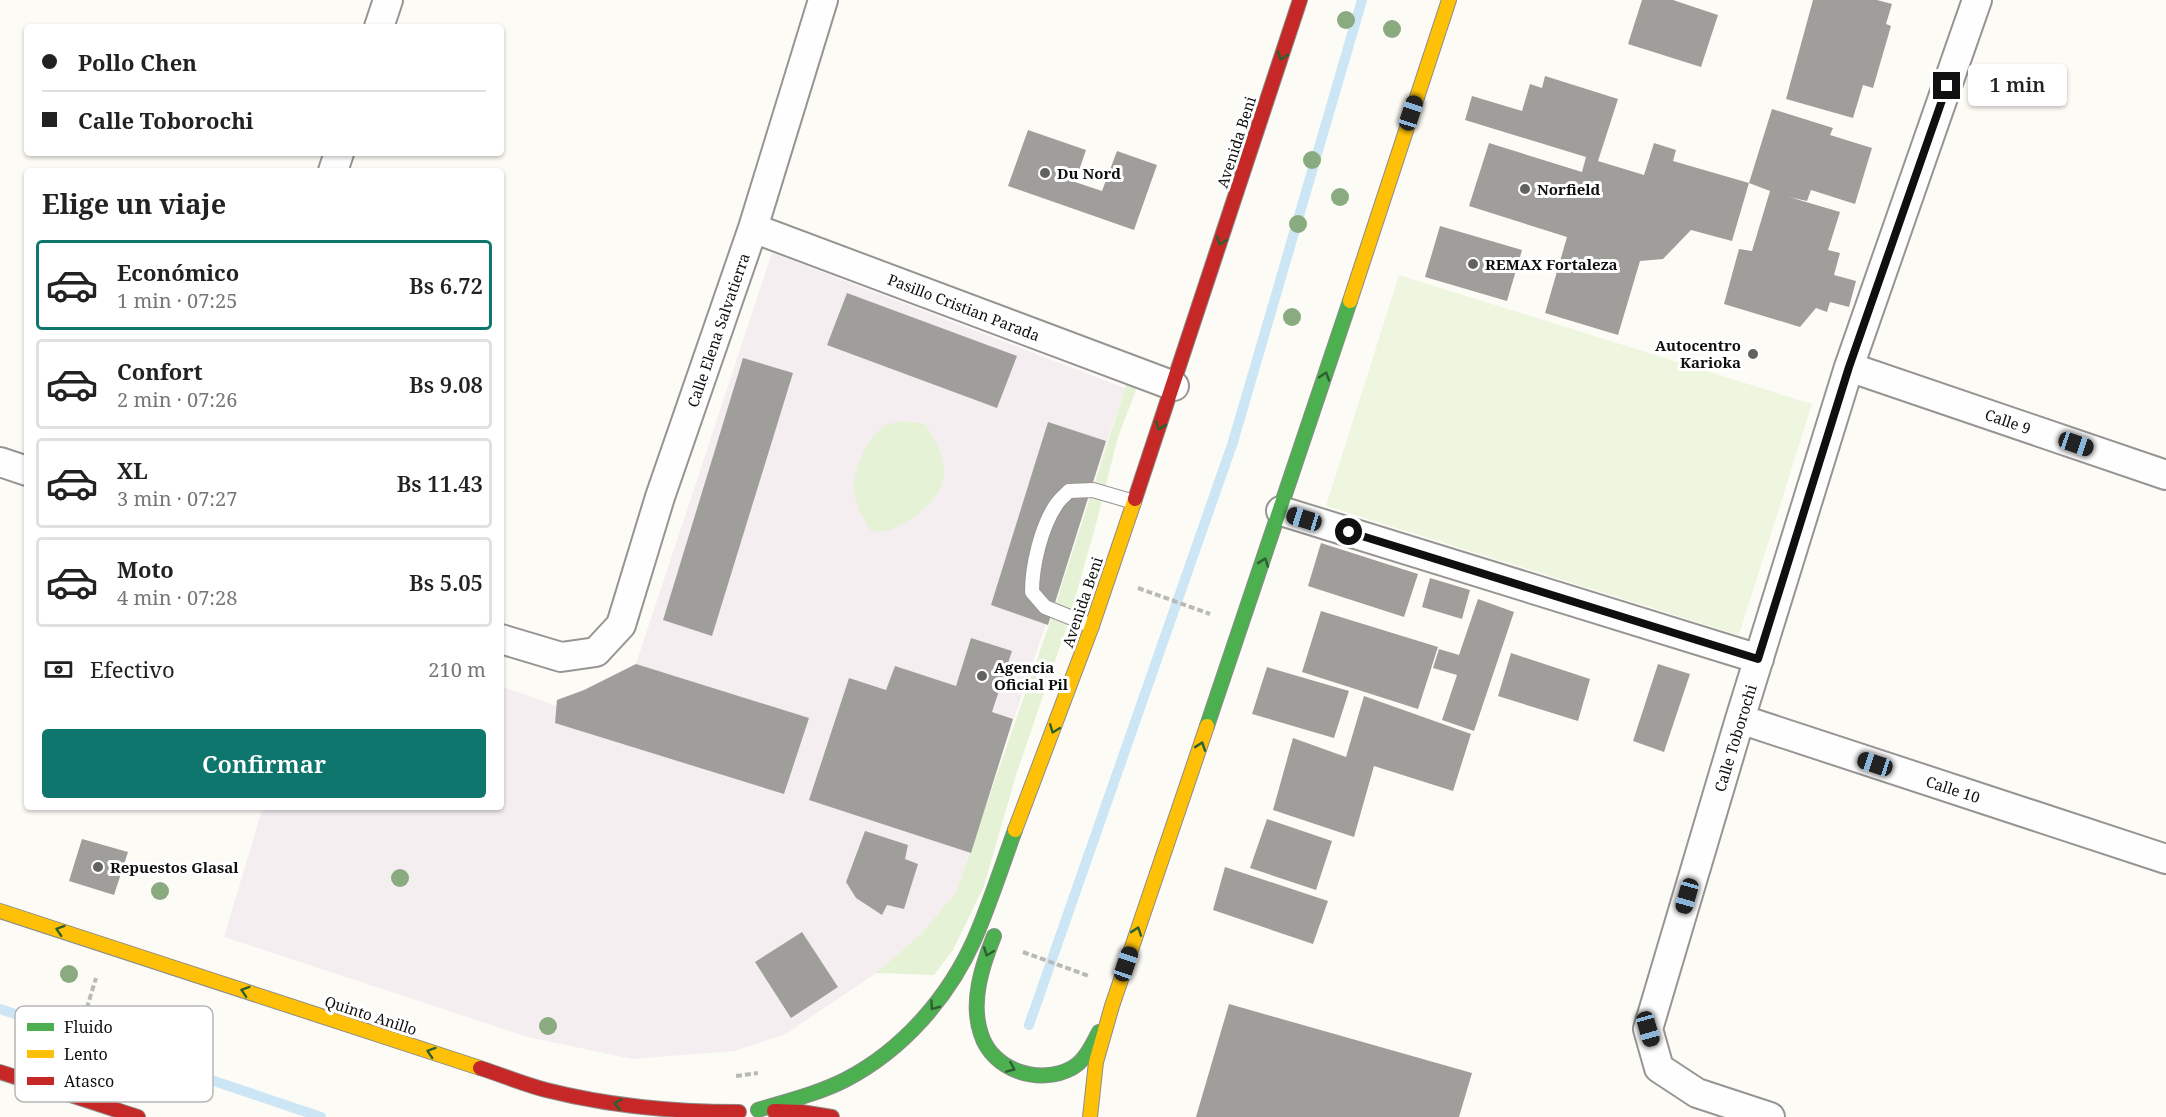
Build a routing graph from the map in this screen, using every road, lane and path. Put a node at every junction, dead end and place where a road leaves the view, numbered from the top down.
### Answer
1 (388, 0) edge
2 (823, 0) edge
3 (1300, 0) edge
4 (1449, 0) edge
5 (1977, 0) edge
6 (380, 24) edge
7 (753, 228) junction
8 (1849, 367) junction
9 (1174, 386) junction
10 (0, 462) edge
11 (24, 470) edge
12 (2166, 475) edge
13 (1134, 502) junction
14 (1281, 512) junction
15 (1137, 587) dead end
16 (1212, 615) dead end
17 (1090, 631) junction
18 (504, 640) edge
19 (1758, 659) junction
20 (1740, 719) junction
21 (1070, 722) dead end
22 (2166, 859) edge
23 (0, 910) edge
24 (1000, 919) dead end
25 (1016, 950) dead end
26 (1092, 977) dead end
27 (1112, 1006) junction
28 (0, 1072) edge
29 (15, 1077) edge
30 (92, 1102) edge
31 (758, 1110) junction
32 (739, 1112) junction
33 (138, 1117) edge
34 (710, 1117) edge
35 (832, 1117) edge
36 (1090, 1117) edge
37 (1770, 1117) edge

1 - 6 street
2 - 7 street, Calle Elena Salvatierra
3 -> 9 street, Avenida Beni
14 -> 4 street
5 - 8 street, Calle Toborochi
7 - 9 street, Pasillo Cristian Parada
7 - 18 street, Calle Elena Salvatierra
8 - 12 street, Calle 9
8 - 19 street, Calle Toborochi
9 -> 13 street, Avenida Beni
10 - 11 street
13 - 17 street, Avenida Beni
13 - 17 lane
14 - 19 street
27 -> 14 street
15 - 16 path
17 - 21 street
17 -> 31 street, Avenida Beni
19 - 20 street, Calle Toborochi
20 - 22 street, Calle 10
20 - 37 street, Calle Toborochi
32 -> 23 street, Quinto Anillo
24 -> 27 street
25 - 26 path
27 - 36 street
28 - 29 street
30 - 33 street
31 - 32 street, Quinto Anillo
31 - 35 street, Quinto Anillo
32 - 34 street, Quinto Anillo

